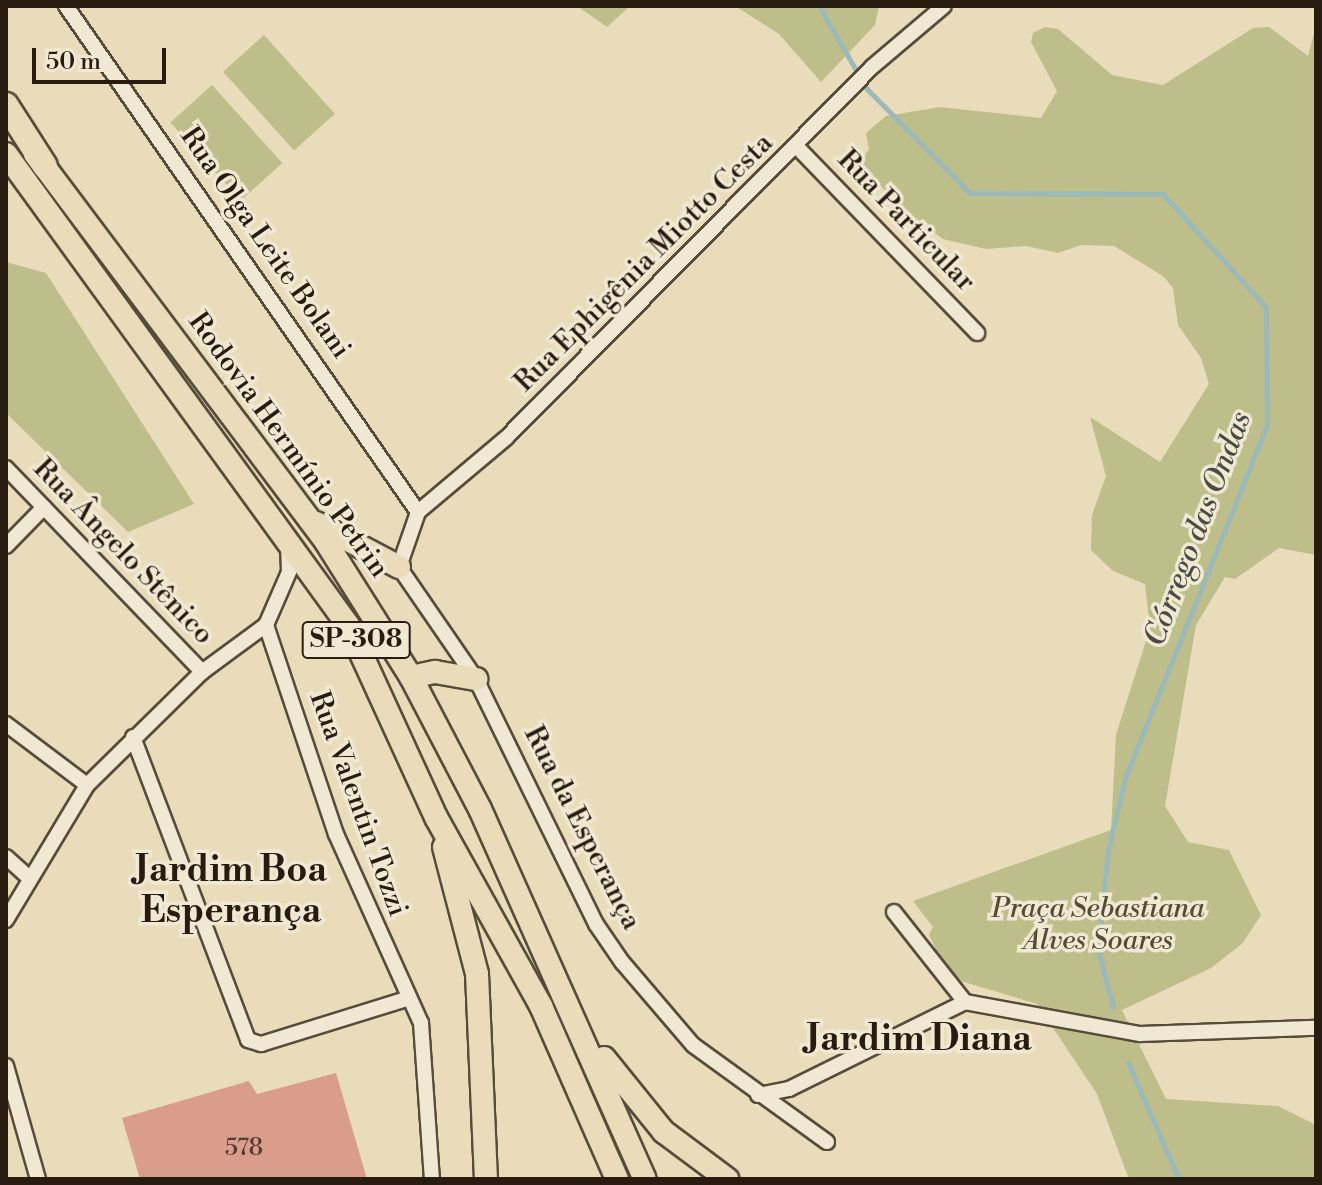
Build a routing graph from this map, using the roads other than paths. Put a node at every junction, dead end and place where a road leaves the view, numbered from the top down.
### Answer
1 (66, 6) edge
2 (944, 6) edge
3 (6, 105) edge
4 (6, 118) edge
5 (797, 147) junction
6 (6, 154) edge
7 (45, 166) junction
8 (977, 333) dead end
9 (6, 468) edge
10 (44, 507) junction
11 (418, 512) junction
12 (306, 518) junction
13 (287, 542) junction
14 (6, 546) edge
15 (399, 567) junction
16 (266, 625) junction
17 (202, 672) junction
18 (411, 677) junction
19 (476, 679) junction
20 (6, 724) edge
21 (133, 737) junction
22 (87, 785) junction
23 (437, 819) junction
24 (6, 857) edge
25 (27, 876) junction
26 (894, 912) dead end
27 (6, 920) edge
28 (543, 947) junction
29 (406, 999) junction
30 (965, 1002) junction
31 (1316, 1028) edge
32 (6, 1066) edge
33 (758, 1095) junction
34 (827, 1142) dead end
35 (38, 1179) edge
36 (432, 1179) edge
37 (486, 1179) edge
38 (617, 1179) edge
39 (645, 1179) edge
40 (727, 1179) edge

1 - 11 street, Rua Olga Leite Bolani
2 - 5 street, Rua Ephigênia Miotto Cesta
3 - 7 highway
4 - 7 main road, Rodovia Hermínio Petrin / SP-308
5 - 8 street, Rua Particular
5 - 11 street, Rua Ephigênia Miotto Cesta
6 - 13 main road, Rodovia Hermínio Petrin / SP-308
7 - 12 main road, Rodovia Hermínio Petrin / SP-308
9 - 10 street, Rua Ângelo Stênico
10 - 14 street
10 - 17 street, Rua Ângelo Stênico
11 - 15 street
12 - 15 main road
12 - 18 main road, Rodovia Hermínio Petrin / SP-308
13 - 16 street
13 - 23 main road, Rodovia Hermínio Petrin / SP-308
15 - 19 street, Rua da Esperança
16 - 17 street
16 - 29 street, Rua Valentin Tozzi
17 - 21 street
18 - 19 main road
18 - 28 main road, Rodovia Hermínio Petrin / SP-308
19 - 33 street, Rua da Esperança
20 - 22 street
21 - 22 street
21 - 29 street
22 - 25 street
23 - 37 main road
23 - 38 main road, Rodovia Hermínio Petrin / SP-308
24 - 25 street
25 - 27 street
26 - 30 street
28 - 39 main road, Rodovia Hermínio Petrin / SP-308
28 - 40 main road
29 - 36 street, Rua Valentin Tozzi
30 - 31 street
30 - 33 street
32 - 35 street
33 - 34 street, Rua da Esperança

